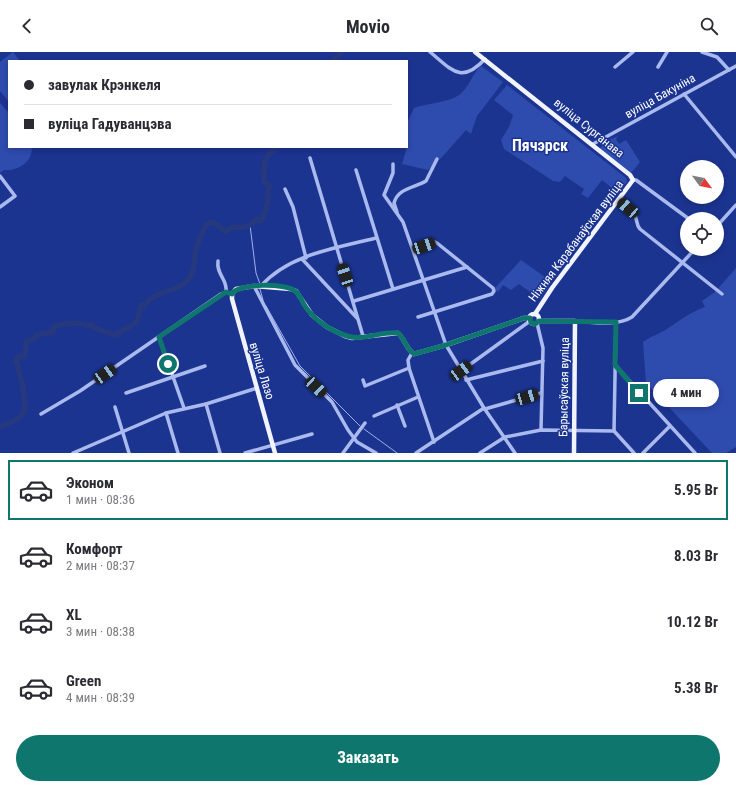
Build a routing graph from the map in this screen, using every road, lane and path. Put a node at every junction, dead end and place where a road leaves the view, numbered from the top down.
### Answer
1 (430, 52) edge
2 (475, 52) edge
3 (633, 52) edge
4 (667, 52) edge
5 (702, 52) edge
6 (485, 59) junction
7 (736, 66) edge
8 (614, 67) dead end
9 (658, 67) dead end
10 (729, 70) junction
11 (684, 94) junction
12 (593, 144) junction
13 (736, 157) edge
14 (310, 158) dead end
15 (437, 159) dead end
16 (393, 164) dead end
17 (356, 170) dead end
18 (0, 176) edge
19 (633, 180) junction
20 (285, 189) dead end
21 (619, 200) junction
22 (736, 204) edge
23 (0, 207) edge
24 (680, 212) edge
25 (399, 216) junction
26 (724, 218) edge
27 (376, 238) junction
28 (337, 248) junction
29 (413, 249) junction
30 (689, 256) edge
31 (304, 259) junction
32 (218, 261) dead end
33 (683, 262) junction
34 (467, 267) junction
35 (422, 280) junction
36 (254, 286) junction
37 (261, 286) junction
38 (393, 289) junction
39 (226, 292) junction
40 (232, 294) junction
41 (722, 294) dead end
42 (354, 301) junction
43 (433, 312) junction
44 (535, 314) junction
45 (418, 317) dead end
46 (358, 318) junction
47 (530, 319) junction
48 (575, 321) junction
49 (538, 322) junction
50 (616, 322) junction
51 (363, 336) junction
52 (159, 337) junction
53 (446, 345) junction
54 (412, 353) junction
55 (543, 361) junction
56 (615, 365) junction
57 (205, 366) dead end
58 (409, 368) junction
59 (461, 371) junction
60 (173, 378) junction
61 (363, 380) dead end
62 (466, 380) junction
63 (258, 388) junction
64 (126, 393) dead end
65 (542, 393) junction
66 (418, 397) junction
67 (206, 404) junction
68 (397, 405) junction
69 (115, 408) dead end
70 (184, 408) junction
71 (485, 409) junction
72 (166, 413) junction
73 (41, 414) dead end
74 (374, 416) dead end
75 (365, 423) dead end
76 (405, 426) dead end
77 (670, 426) junction
78 (541, 430) junction
79 (573, 430) junction
80 (123, 432) junction
81 (614, 432) junction
82 (312, 434) dead end
83 (504, 437) junction
84 (355, 439) junction
85 (434, 442) junction
86 (273, 445) junction
87 (73, 453) edge
88 (130, 453) edge
89 (178, 453) edge
90 (220, 453) edge
91 (245, 453) edge
92 (276, 453) edge
93 (344, 453) edge
94 (376, 453) edge
95 (416, 453) edge
96 (480, 453) edge
97 (515, 453) edge
98 (574, 453) edge
99 (634, 453) edge
100 (643, 453) edge
101 (695, 453) edge

1 - 6 street
2 - 6 main road, вуліца Сурганава
3 - 8 street
4 - 9 street
5 - 10 street
6 - 12 main road, вуліца Сурганава
7 - 10 street, вуліца Бакуніна
10 - 11 street, вуліца Бакуніна
11 - 12 street, вуліца Бакуніна
11 - 13 street
12 - 19 main road, вуліца Сурганава
14 - 28 street
15 - 25 street
16 - 25 street
17 - 27 street
18 - 23 street
19 - 21 main road, Ніжняя Карабанаўская вуліца
19 - 24 street, вуліца Сурганава
20 - 31 street
21 - 33 street
21 - 44 main road, Ніжняя Карабанаўская вуліца
22 - 26 street
25 - 29 street
27 - 28 street
27 - 38 street
28 - 31 street
28 - 42 street
29 - 34 street
29 - 35 street
30 - 33 street
31 - 37 street
31 - 46 street
32 - 39 street
33 - 41 street
33 - 50 street
34 - 35 street
34 - 43 street
35 - 38 street
35 - 43 street
36 - 37 main road
36 - 40 main road
36 - 84 street
37 - 51 main road
38 - 42 street
39 - 40 street
39 - 52 street
40 - 63 main road, вуліца Лазо
42 - 46 street
43 - 45 street
43 - 53 street
44 - 47 main road, Ніжняя Карабанаўская вуліца
44 - 49 main road
46 - 51 street
47 - 49 main road
47 - 53 main road, Ніжняя Карабанаўская вуліца
47 - 59 street
48 - 49 main road
48 - 50 street
48 - 79 main road, Барысаўская вуліца
49 - 55 street
50 - 56 street
51 - 54 main road
52 - 60 street
52 - 73 street
53 - 54 main road, Ніжняя Карабанаўская вуліца
53 - 59 street
54 - 58 street
55 - 62 street
55 - 65 street
56 - 77 street
56 - 81 street
57 - 60 street
58 - 61 street
58 - 66 street
59 - 62 street
60 - 64 street
60 - 70 street
62 - 71 street
63 - 67 street
63 - 86 main road, вуліца Лазо
65 - 71 street
65 - 78 street
66 - 68 street
66 - 85 street
67 - 70 street
67 - 90 street
68 - 74 street
68 - 76 street
69 - 80 street
70 - 72 street
71 - 83 street
71 - 85 street
72 - 80 street
72 - 89 street
75 - 84 street
77 - 100 street
77 - 101 street
78 - 79 street
78 - 83 street
79 - 81 street
79 - 98 main road, Барысаўская вуліца
80 - 87 street
80 - 88 street
81 - 99 street
82 - 86 street
83 - 96 street
83 - 97 street
84 - 93 street
84 - 94 street
85 - 95 street
86 - 91 street
86 - 92 main road, вуліца Лазо

